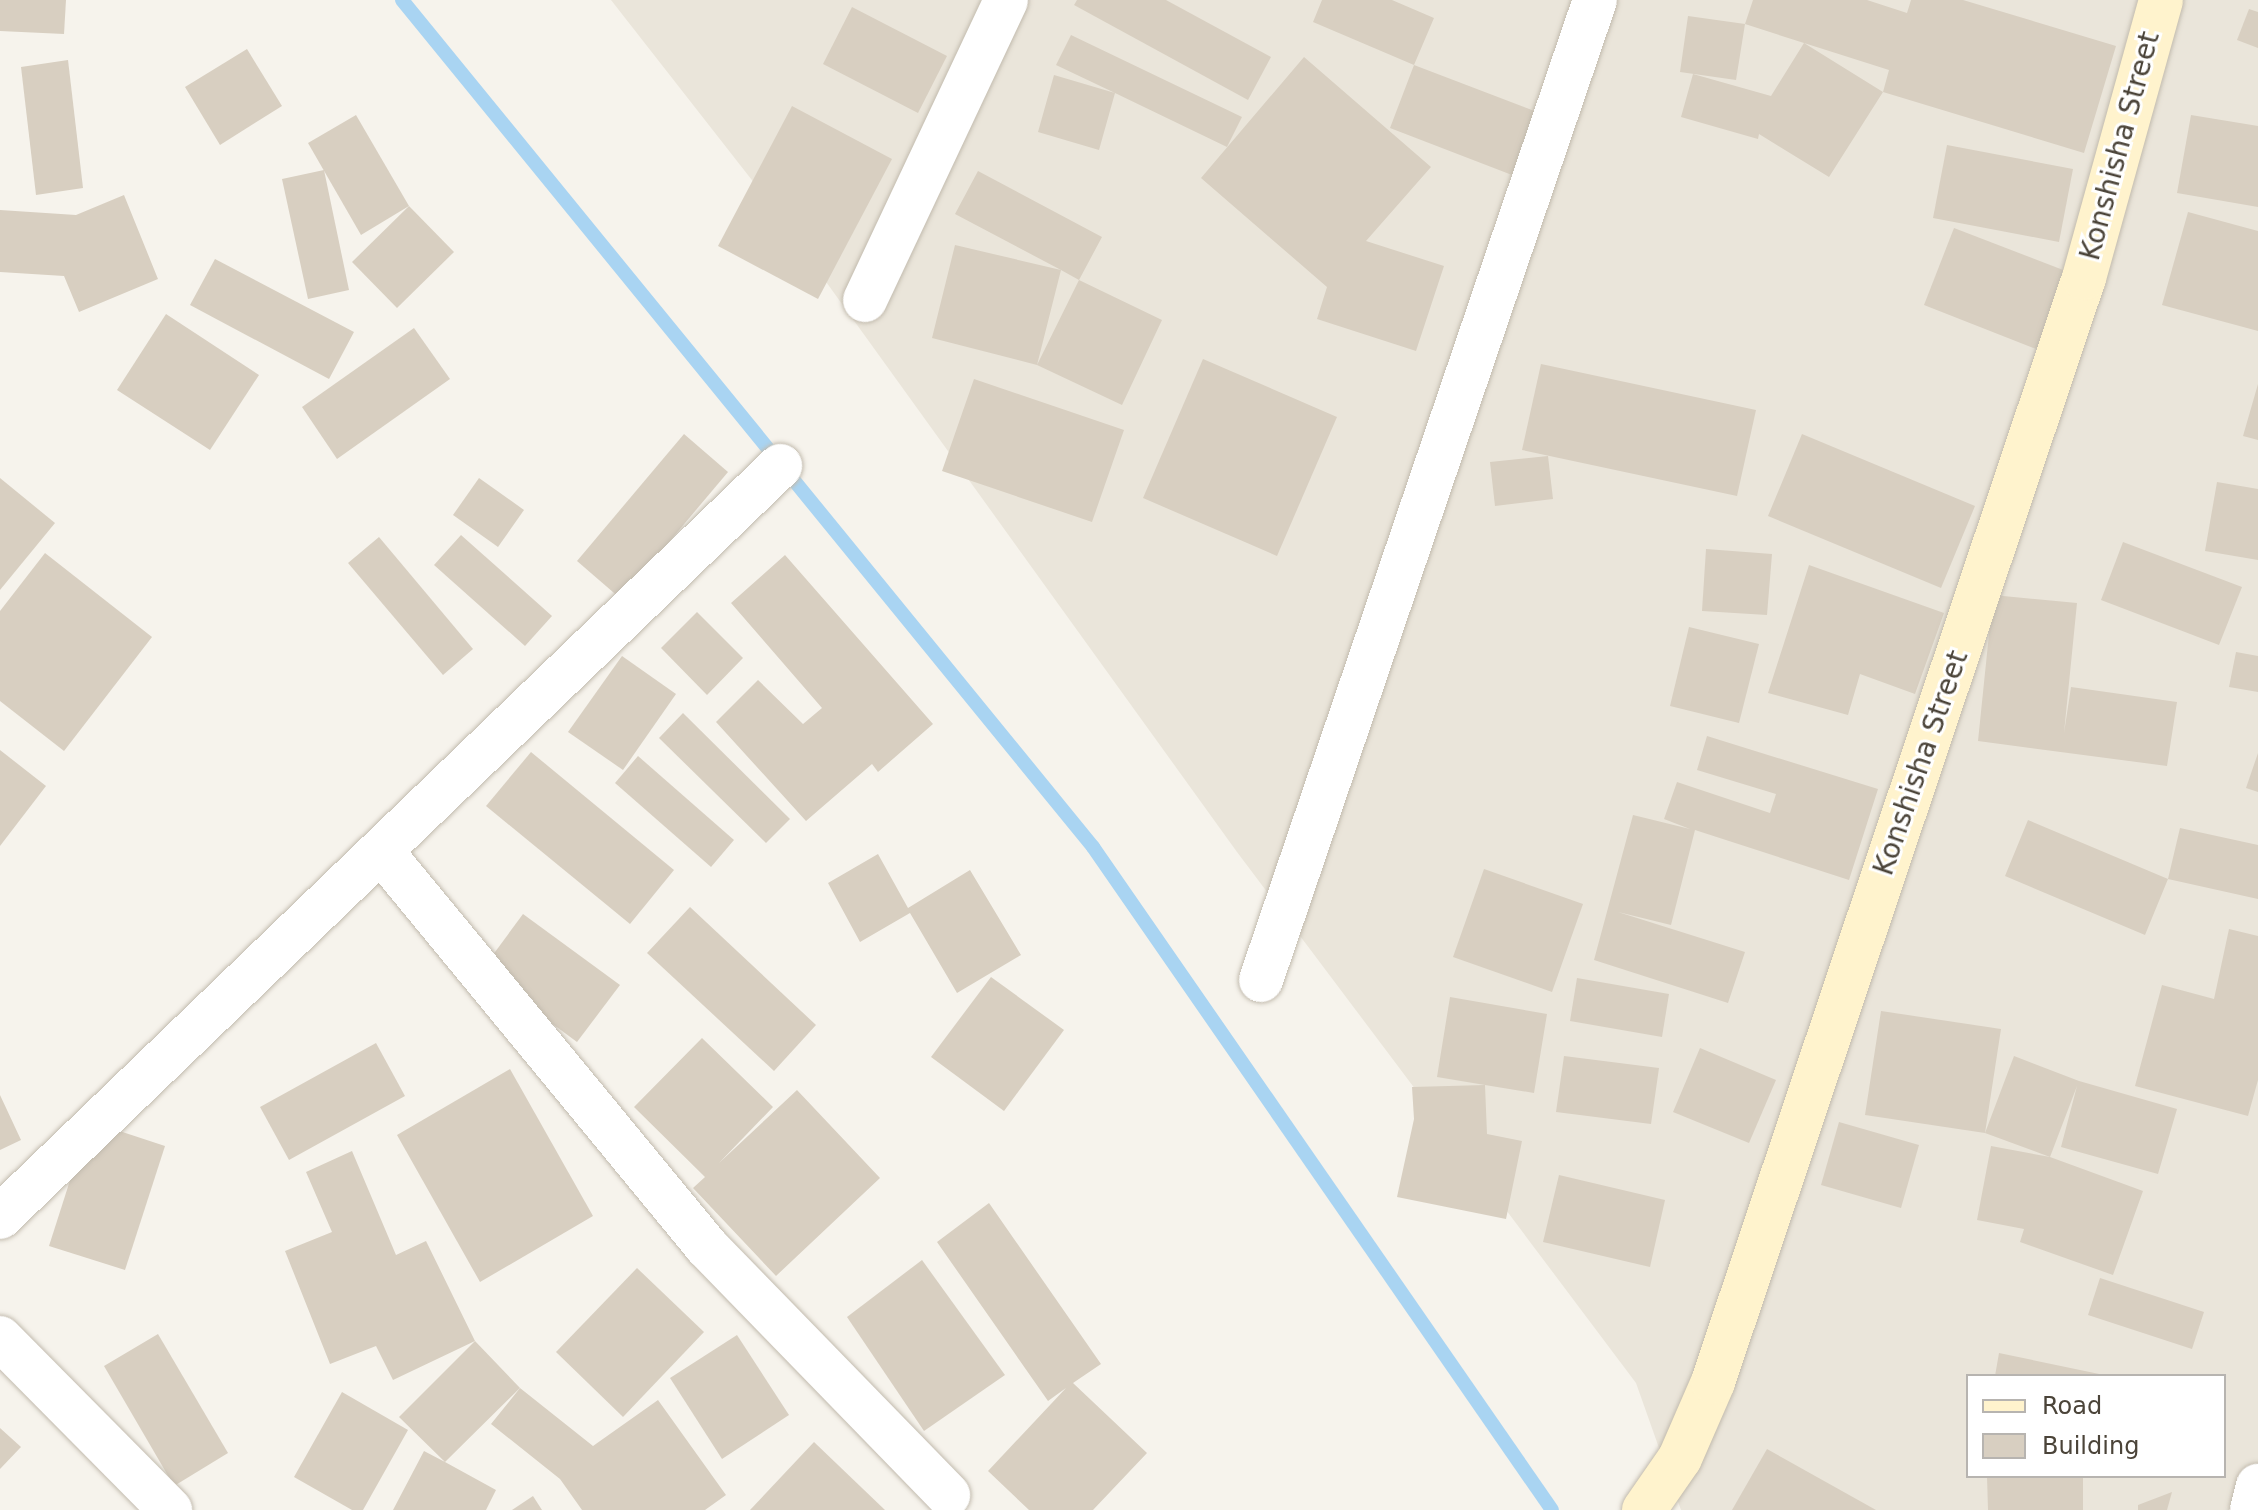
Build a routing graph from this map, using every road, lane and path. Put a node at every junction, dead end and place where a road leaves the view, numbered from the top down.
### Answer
1 (1006, 0) edge
2 (1595, 0) edge
3 (2161, 0) edge
4 (865, 300) dead end
5 (780, 466) dead end
6 (381, 851) junction
7 (1261, 980) dead end
8 (0, 1217) edge
9 (0, 1338) edge
10 (2258, 1486) edge
11 (948, 1495) dead end
12 (170, 1510) edge
13 (1644, 1510) edge
14 (2252, 1510) edge

1 - 4 street
2 - 7 street
3 - 13 street, Konshisha Street
5 - 6 street
6 - 8 street
6 - 11 street
9 - 12 street
10 - 14 street

